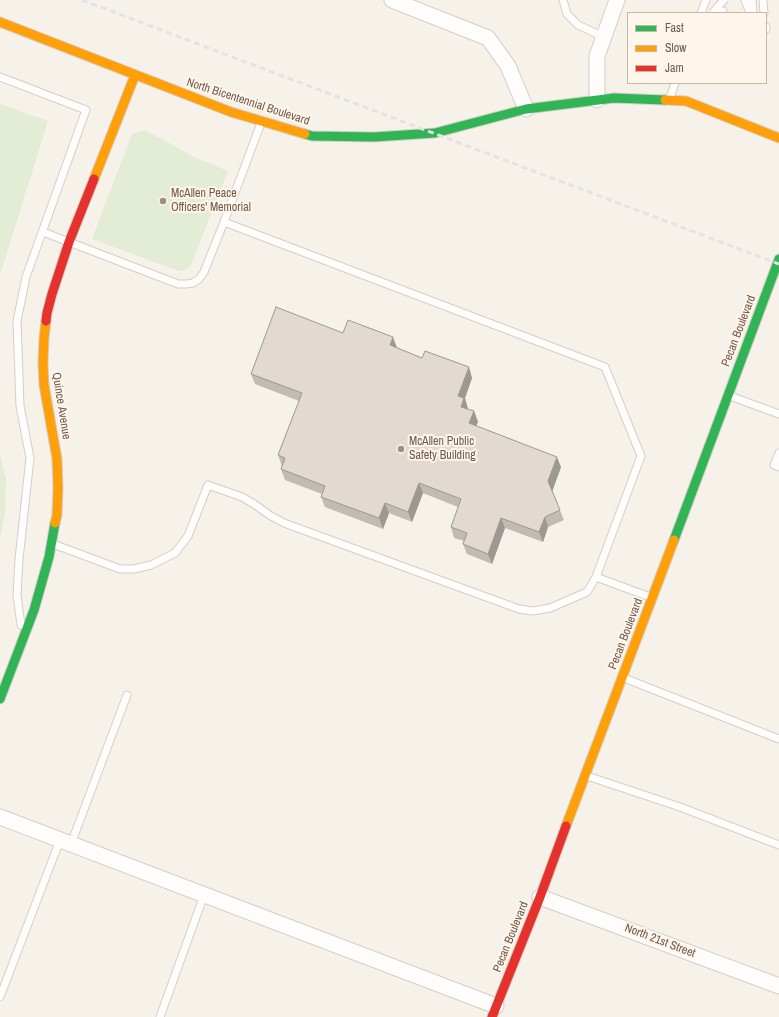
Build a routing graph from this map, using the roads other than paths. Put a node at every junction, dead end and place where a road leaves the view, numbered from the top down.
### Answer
1 (392, 0) edge
2 (563, 0) edge
3 (618, 0) edge
4 (722, 0) edge
5 (745, 0) edge
6 (752, 0) edge
7 (763, 0) edge
8 (703, 6) edge
9 (723, 11) dead end
10 (714, 12) edge
11 (751, 12) edge
12 (752, 12) edge
13 (764, 12) edge
14 (0, 22) edge
15 (604, 37) junction
16 (135, 75) junction
17 (0, 77) edge
18 (675, 84) edge
19 (597, 100) junction
20 (669, 100) junction
21 (526, 109) junction
22 (262, 121) junction
23 (779, 138) edge
24 (224, 222) junction
25 (43, 232) junction
26 (69, 242) junction
27 (779, 259) edge
28 (728, 395) junction
29 (779, 414) edge
30 (779, 454) edge
31 (779, 467) edge
32 (51, 544) junction
33 (596, 577) junction
34 (652, 598) junction
35 (23, 638) junction
36 (622, 678) junction
37 (127, 695) dead end
38 (0, 700) edge
39 (779, 739) edge
40 (586, 775) junction
41 (0, 817) edge
42 (65, 842) junction
43 (779, 845) edge
44 (204, 895) junction
45 (540, 897) junction
46 (779, 986) edge
47 (0, 997) edge
48 (494, 1012) edge
49 (160, 1017) edge

1 - 21 street
2 - 15 lane
3 - 15 street
4 - 10 lane
5 - 11 lane
6 - 12 lane
7 - 13 lane
8 - 10 lane
9 - 10 lane
14 - 16 main road, North Bicentennial Boulevard
15 - 19 street
16 - 22 main road, North Bicentennial Boulevard
16 - 26 main road, Quince Avenue
17 - 25 lane
18 - 20 lane
19 - 20 main road, North Bicentennial Boulevard
19 - 21 main road, North Bicentennial Boulevard
20 - 23 main road, North Bicentennial Boulevard
21 - 22 main road, North Bicentennial Boulevard
22 - 24 lane
24 - 26 lane
24 - 33 lane
25 - 26 lane
25 - 35 lane
26 - 32 main road, Quince Avenue
27 - 28 main road, Pecan Boulevard
28 - 29 lane
28 - 34 main road, Pecan Boulevard
30 - 31 lane
32 - 33 lane
32 - 35 main road, Quince Avenue
33 - 34 lane
34 - 36 main road, Pecan Boulevard
35 - 38 main road, Quince Avenue
36 - 39 lane
36 - 40 main road, Pecan Boulevard
37 - 42 lane
40 - 43 lane
40 - 45 main road, Pecan Boulevard
41 - 42 street
42 - 44 street
42 - 47 lane
44 - 48 street
44 - 49 lane
45 - 46 street, North 21st Street
45 - 48 main road, Pecan Boulevard

